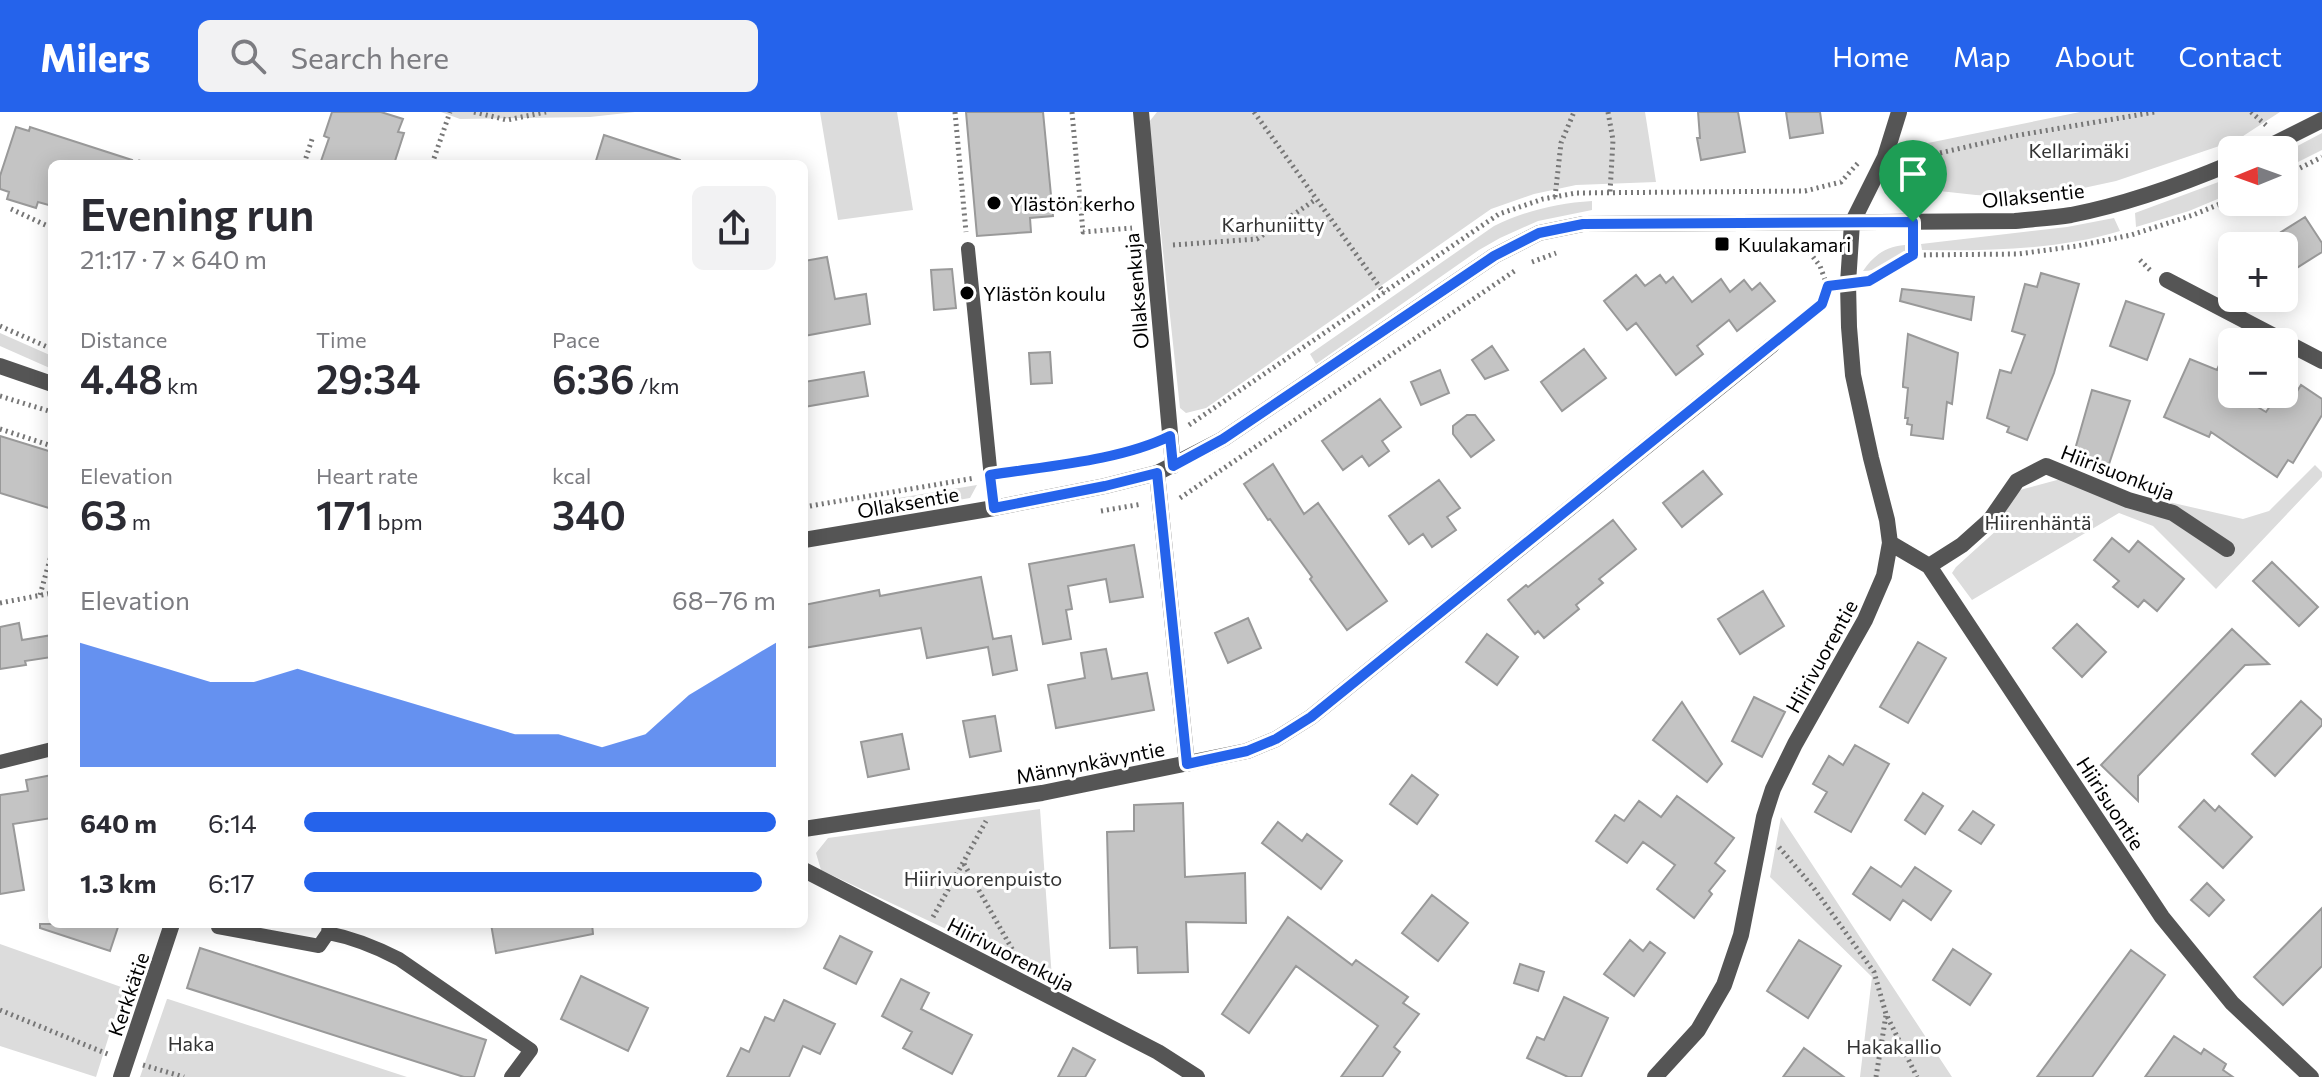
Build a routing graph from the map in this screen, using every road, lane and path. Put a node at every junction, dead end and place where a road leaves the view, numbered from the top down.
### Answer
1 (450, 112) edge
2 (474, 112) edge
3 (546, 112) edge
4 (955, 112) edge
5 (1072, 112) edge
6 (1141, 112) edge
7 (1254, 112) edge
8 (1574, 112) edge
9 (1608, 112) edge
10 (1899, 112) edge
11 (2155, 112) edge
12 (2251, 112) edge
13 (2322, 120) edge
14 (2269, 127) dead end
15 (313, 136) dead end
16 (2290, 136) edge
17 (1911, 146) dead end
18 (1865, 155) dead end
19 (2322, 157) edge
20 (305, 160) edge
21 (433, 160) edge
22 (1906, 161) junction
23 (2218, 169) edge
24 (2298, 169) edge
25 (1610, 192) junction
26 (1555, 197) junction
27 (1315, 200) junction
28 (2218, 205) edge
29 (11, 209) dead end
30 (1913, 222) junction
31 (1852, 223) junction
32 (48, 226) edge
33 (1132, 228) dead end
34 (1153, 247) junction
35 (968, 249) joint
36 (1913, 255) junction
37 (2167, 280) dead end
38 (1848, 283) junction
39 (1384, 293) junction
40 (0, 326) edge
41 (1772, 345) joint
42 (48, 347) edge
43 (2322, 361) edge
44 (0, 366) edge
45 (48, 383) edge
46 (0, 396) edge
47 (48, 411) edge
48 (0, 429) edge
49 (1170, 436) junction
50 (48, 445) edge
51 (1165, 470) junction
52 (990, 475) junction
53 (808, 506) edge
54 (994, 508) junction
55 (808, 539) edge
56 (1890, 543) junction
57 (2227, 549) dead end
58 (48, 566) edge
59 (1929, 566) junction
60 (48, 594) edge
61 (40, 595) junction
62 (0, 603) edge
63 (48, 750) edge
64 (0, 762) edge
65 (1187, 764) junction
66 (998, 800) junction
67 (808, 828) edge
68 (1762, 828) junction
69 (964, 863) junction
70 (808, 872) edge
71 (171, 928) edge
72 (223, 928) edge
73 (329, 929) edge
74 (925, 932) junction
75 (1033, 988) junction
76 (0, 1010) edge
77 (1886, 1014) junction
78 (112, 1055) dead end
79 (121, 1077) edge
80 (511, 1077) edge
81 (1197, 1077) edge
82 (1655, 1077) edge
83 (1876, 1077) edge
84 (1917, 1077) edge
85 (2311, 1077) edge

1 - 21 path
2 - 3 path
4 - 35 path
5 - 33 path
6 - 34 street, Ollaksenkuja
7 - 27 path
8 - 26 path
9 - 25 path
10 - 31 street
11 - 22 path
12 - 14 path
13 - 16 street
15 - 20 path
17 - 22 path
18 - 25 path
19 - 24 path
22 - 30 path
23 - 30 street, Ollaksentie
25 - 26 path
26 - 39 path
27 - 34 path
27 - 39 path
28 - 36 path
29 - 32 path
30 - 31 street, Ollaksentie
30 - 36 path
31 - 38 street, Hiirivuorentie
31 - 51 street, Ollaksentie
34 - 49 street, Ollaksenkuja
35 - 52 lane
36 - 38 path
37 - 43 street
38 - 41 path
38 - 56 street, Hiirivuorentie
39 - 49 path
40 - 42 path
41 - 65 street, Männynkävyntie
44 - 45 street
46 - 47 path
48 - 50 path
49 - 51 street, Ollaksenkuja
49 - 52 path
51 - 54 street, Ollaksentie
51 - 65 street, Ollaksenkuja
52 - 53 path
52 - 54 lane
54 - 55 street, Ollaksentie
56 - 59 street, Hiirisuontie
56 - 68 street, Hiirivuorentie
57 - 59 street, Hiirisuonkuja
58 - 61 path
59 - 85 street, Hiirisuontie
60 - 61 path
61 - 62 path
63 - 64 lane
65 - 66 street, Männynkävyntie
66 - 67 street, Männynkävyntie
66 - 69 path
68 - 77 path
68 - 82 street, Hiirivuorentie
69 - 74 path
69 - 75 path
70 - 74 street, Hiirivuorenkuja
71 - 79 street, Kerkkätie
72 - 73 lane
73 - 80 lane
74 - 75 street, Hiirivuorenkuja
75 - 81 street, Hiirivuorenkuja
76 - 78 path
77 - 83 path
77 - 84 path

